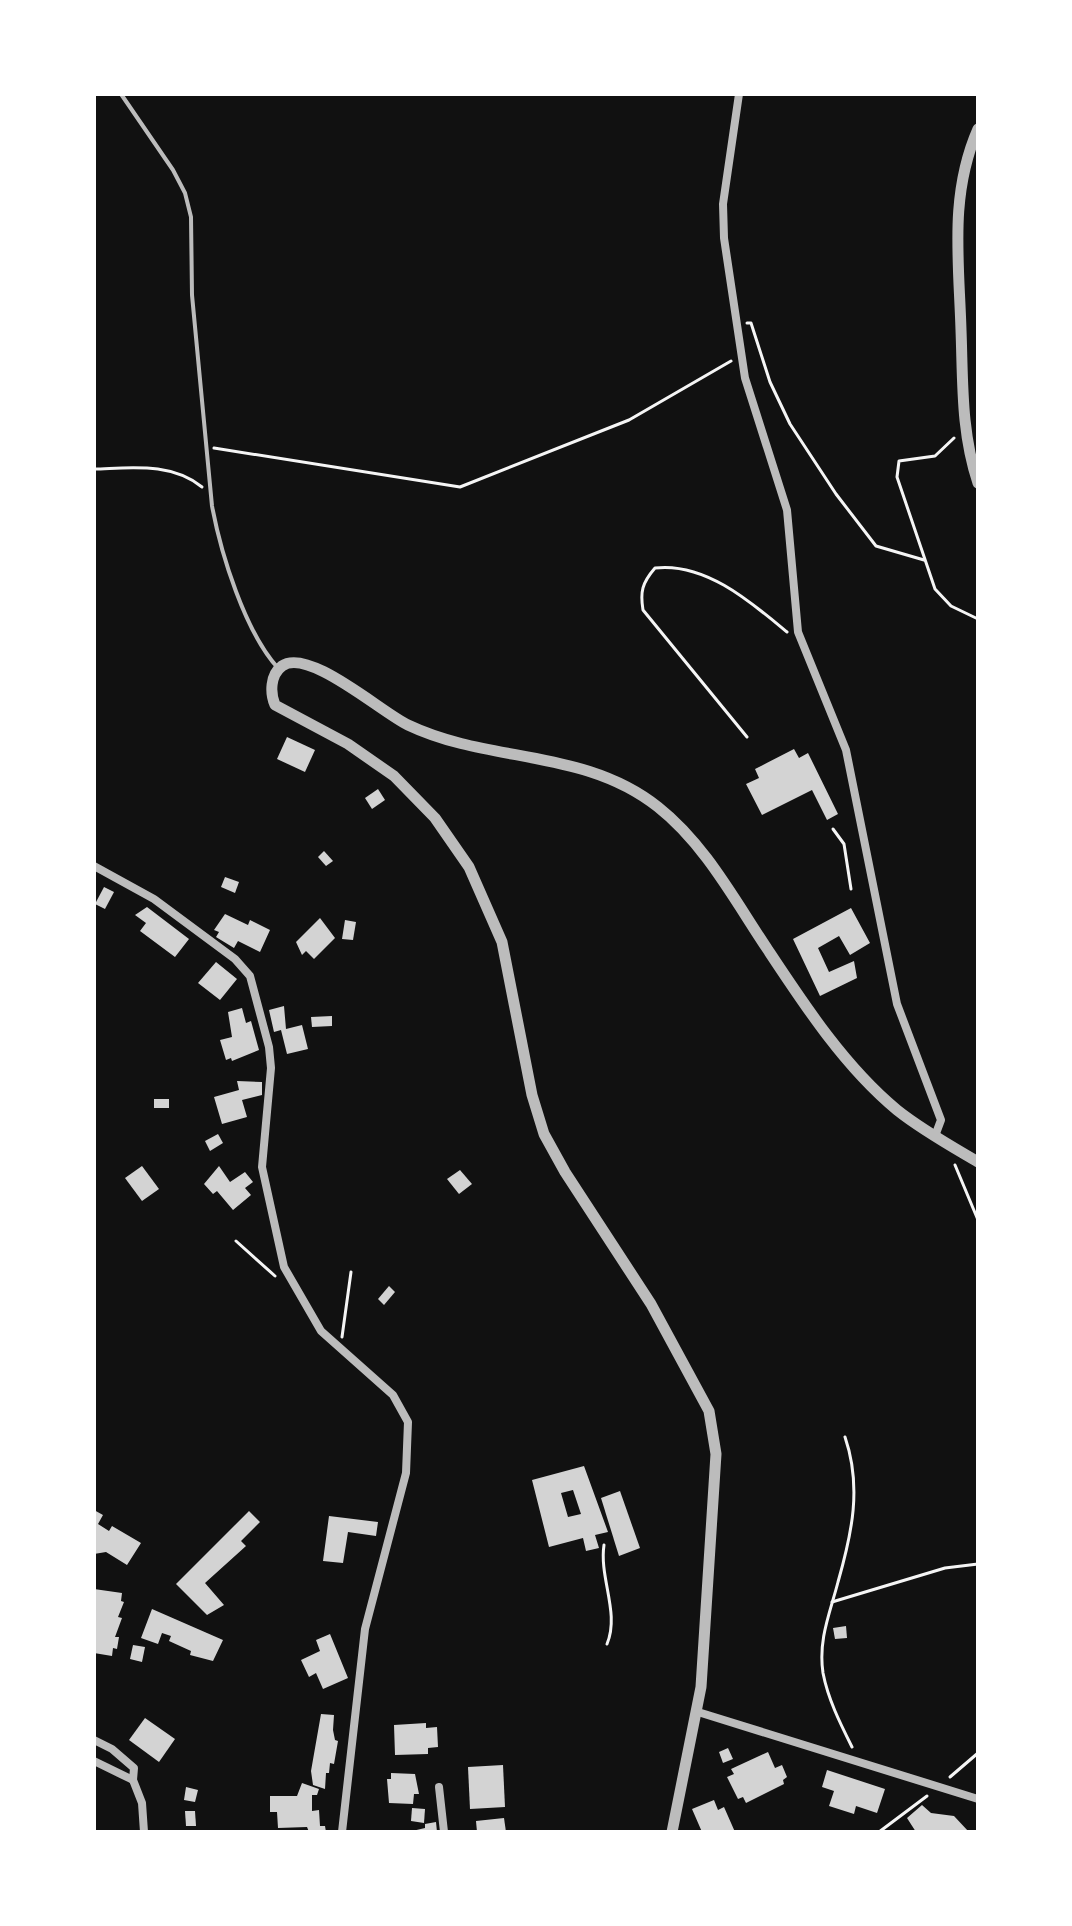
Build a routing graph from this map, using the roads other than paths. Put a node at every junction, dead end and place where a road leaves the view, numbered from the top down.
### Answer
1 (121, 94) edge
2 (739, 94) edge
3 (978, 129) edge
4 (978, 483) edge
5 (278, 669) junction
6 (94, 866) edge
7 (935, 1136) junction
8 (978, 1162) edge
9 (698, 1712) junction
10 (94, 1740) edge
11 (94, 1761) edge
12 (133, 1780) junction
13 (439, 1787) dead end
14 (978, 1799) edge
15 (144, 1832) edge
16 (342, 1832) edge
17 (444, 1832) edge
18 (672, 1832) edge

1 - 5 lane
2 - 7 street
3 - 4 street
5 - 7 street
5 - 9 street
6 - 16 street
7 - 8 street
9 - 14 street
9 - 18 street
10 - 12 street
11 - 12 street
12 - 15 street
13 - 17 street

